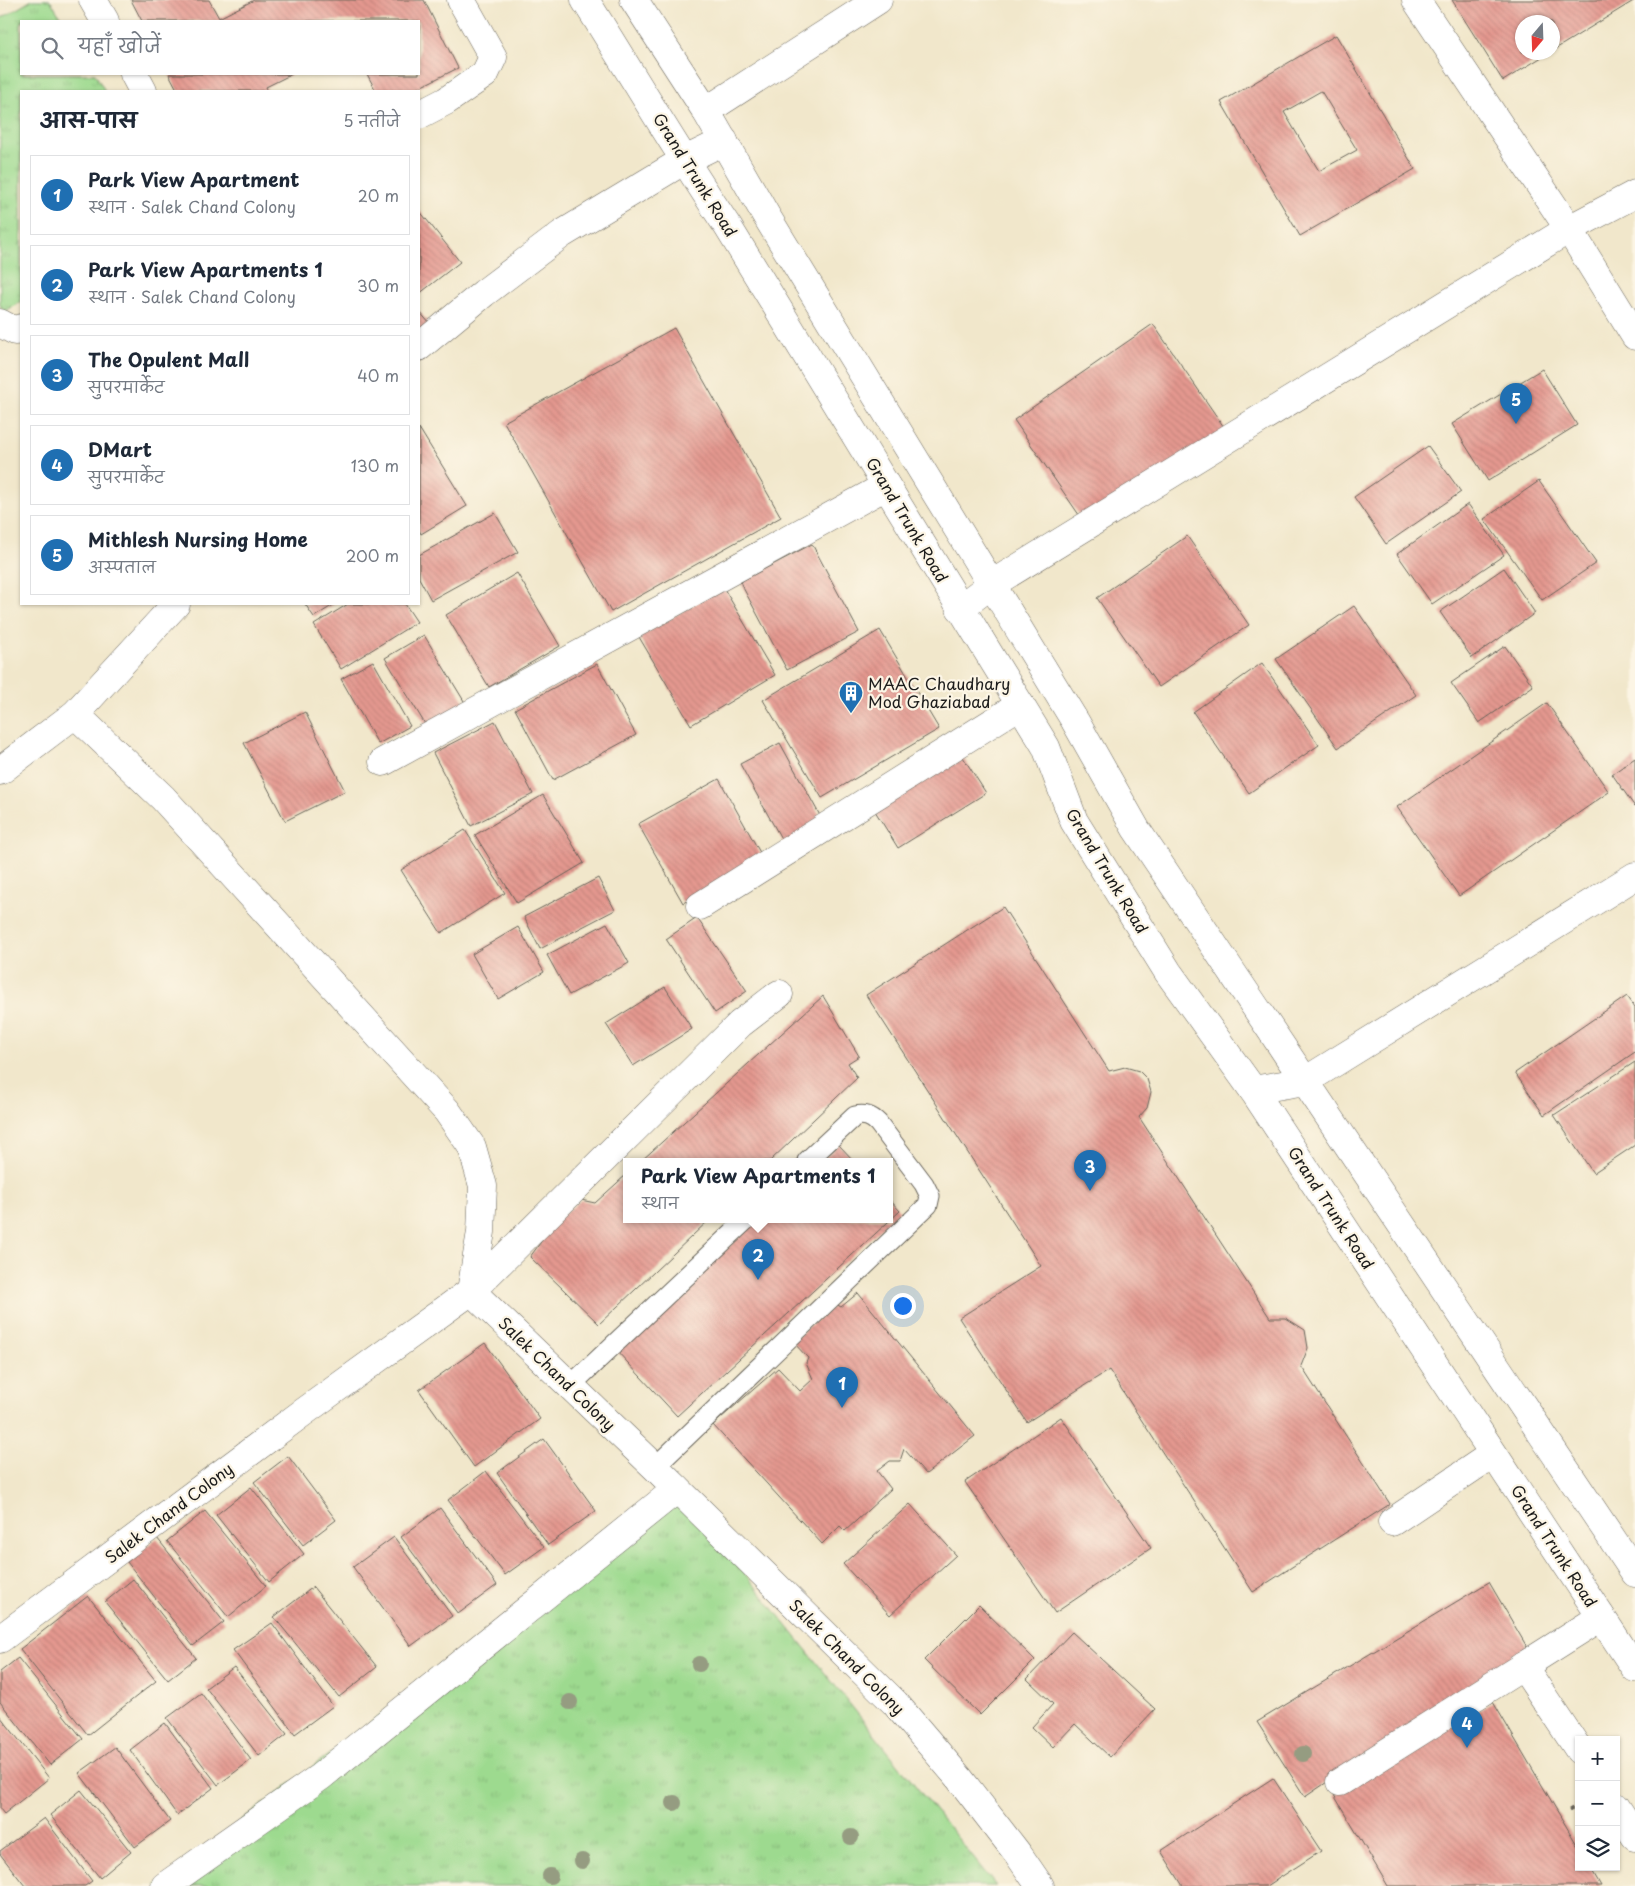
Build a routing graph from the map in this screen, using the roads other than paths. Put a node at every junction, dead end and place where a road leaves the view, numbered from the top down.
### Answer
1 (93, 0) edge
2 (461, 0) edge
3 (585, 0) edge
4 (634, 0) edge
5 (878, 0) edge
6 (1416, 0) edge
7 (104, 20) edge
8 (135, 75) edge
9 (142, 90) edge
10 (706, 111) junction
11 (420, 114) edge
12 (724, 141) junction
13 (683, 161) junction
14 (1635, 194) edge
15 (1569, 229) junction
16 (0, 324) edge
17 (20, 328) edge
18 (1635, 336) edge
19 (420, 346) edge
20 (886, 486) junction
21 (992, 584) junction
22 (175, 605) edge
23 (960, 608) junction
24 (1020, 705) junction
25 (75, 714) junction
26 (383, 762) dead end
27 (0, 771) edge
28 (1635, 876) edge
29 (700, 906) dead end
30 (779, 994) dead end
31 (1305, 1081) junction
32 (1253, 1090) junction
33 (810, 1158) edge
34 (743, 1223) edge
35 (471, 1291) junction
36 (570, 1386) junction
37 (1493, 1454) junction
38 (655, 1467) junction
39 (677, 1489) junction
40 (1392, 1522) dead end
41 (1635, 1573) edge
42 (1601, 1617) junction
43 (0, 1639) edge
44 (1523, 1666) junction
45 (1635, 1668) edge
46 (1575, 1744) edge
47 (1340, 1782) dead end
48 (1620, 1813) edge
49 (1635, 1836) edge
50 (165, 1886) edge
51 (1040, 1886) edge

1 - 7 main road
2 - 11 main road
3 - 13 main road, Grand Trunk Road
4 - 10 main road
5 - 10 main road
6 - 15 main road
8 - 9 main road
10 - 12 main road
12 - 13 main road
12 - 21 main road
13 - 19 main road
13 - 20 main road, Grand Trunk Road
14 - 15 main road
15 - 18 main road
15 - 21 main road
16 - 17 main road
20 - 23 main road, Grand Trunk Road
20 - 26 main road
21 - 23 main road
21 - 31 main road
22 - 25 main road
23 - 24 main road, Grand Trunk Road
24 - 29 main road
24 - 32 main road, Grand Trunk Road
25 - 27 main road
25 - 35 main road
28 - 31 main road
30 - 35 main road
31 - 32 main road
31 - 41 main road
32 - 37 main road, Grand Trunk Road
33 - 38 lane
34 - 36 lane
35 - 36 main road, Salek Chand Colony
35 - 43 main road, Salek Chand Colony
36 - 38 main road, Salek Chand Colony
37 - 40 main road
37 - 42 main road, Grand Trunk Road
38 - 39 main road, Salek Chand Colony
39 - 50 main road
39 - 51 main road, Salek Chand Colony
42 - 44 main road
42 - 45 main road, Grand Trunk Road
44 - 46 main road
44 - 47 main road
48 - 49 main road

